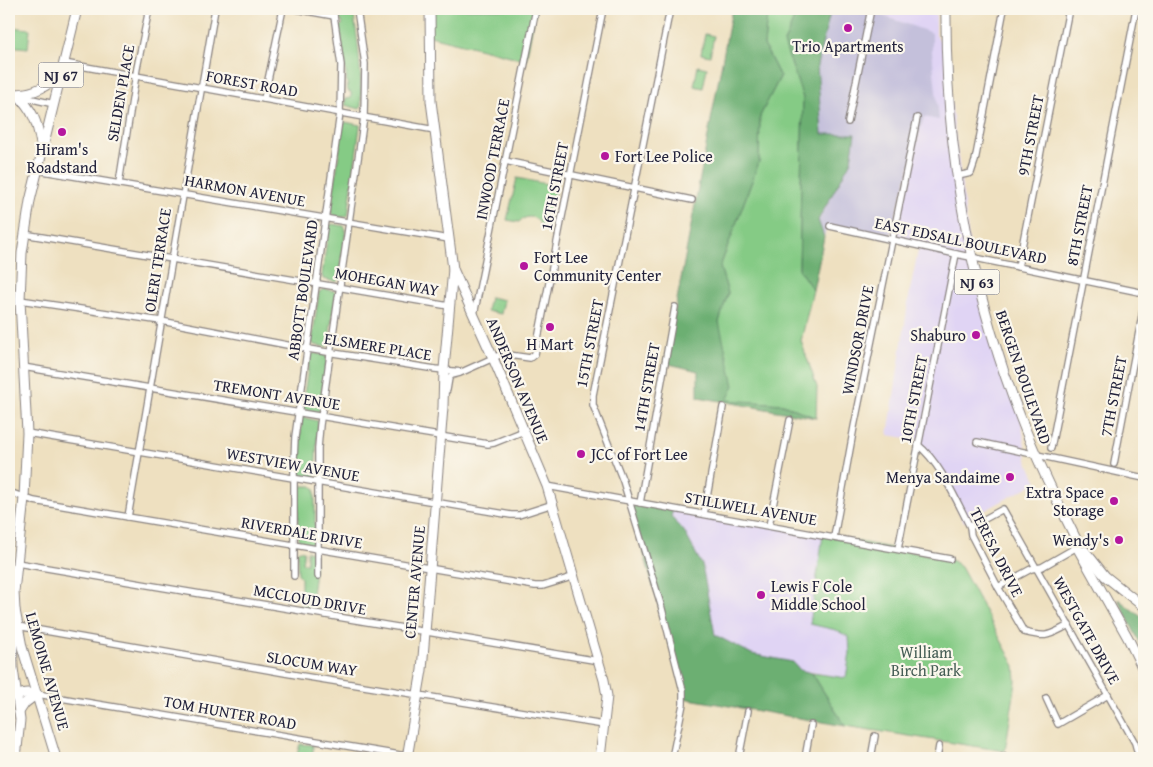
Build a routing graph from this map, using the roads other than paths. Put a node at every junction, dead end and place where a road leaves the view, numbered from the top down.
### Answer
1 (77, 9) edge
2 (149, 9) edge
3 (215, 9) edge
4 (283, 9) edge
5 (296, 9) edge
6 (333, 9) edge
7 (357, 9) edge
8 (430, 9) edge
9 (536, 9) edge
10 (603, 9) edge
11 (670, 9) edge
12 (871, 9) edge
13 (946, 9) edge
14 (1004, 9) edge
15 (1069, 9) edge
16 (1136, 9) edge
17 (334, 16) junction
18 (63, 67) junction
19 (136, 76) junction
20 (201, 88) junction
21 (11, 93) edge
22 (264, 99) junction
23 (54, 104) junction
24 (340, 113) junction
25 (364, 117) junction
26 (917, 118) dead end
27 (848, 122) dead end
28 (435, 130) junction
29 (42, 148) junction
30 (506, 161) junction
31 (37, 170) junction
32 (570, 175) junction
33 (958, 176) junction
34 (119, 183) junction
35 (634, 188) junction
36 (182, 193) junction
37 (692, 200) dead end
38 (326, 218) junction
39 (349, 223) junction
40 (830, 226) dead end
41 (24, 234) junction
42 (449, 239) junction
43 (891, 239) junction
44 (956, 254) junction
45 (971, 258) junction
46 (172, 259) junction
47 (1018, 267) junction
48 (452, 269) junction
49 (1083, 280) junction
50 (317, 283) junction
51 (340, 287) junction
52 (1144, 293) edge
53 (20, 300) junction
54 (1144, 305) edge
55 (449, 306) junction
56 (675, 307) dead end
57 (474, 315) junction
58 (161, 321) junction
59 (308, 349) junction
60 (330, 352) junction
61 (493, 358) junction
62 (23, 367) junction
63 (444, 369) junction
64 (462, 372) junction
65 (150, 388) junction
66 (443, 407) junction
67 (723, 407) dead end
68 (298, 412) junction
69 (321, 415) junction
70 (790, 420) dead end
71 (524, 431) junction
72 (27, 433) junction
73 (441, 437) junction
74 (977, 442) dead end
75 (918, 445) junction
76 (1051, 448) dead end
77 (139, 452) junction
78 (1036, 455) junction
79 (1114, 464) dead end
80 (294, 478) junction
81 (1144, 478) edge
82 (318, 482) junction
83 (547, 486) junction
84 (9, 492) edge
85 (24, 498) junction
86 (629, 501) junction
87 (436, 503) junction
88 (640, 503) junction
89 (553, 504) junction
90 (704, 514) junction
91 (128, 516) junction
92 (769, 526) junction
93 (970, 527) junction
94 (834, 537) junction
95 (1076, 543) junction
96 (294, 544) junction
97 (318, 548) junction
98 (898, 549) junction
99 (950, 559) dead end
100 (17, 563) junction
101 (430, 568) junction
102 (1037, 568) junction
103 (294, 576) dead end
104 (318, 576) dead end
105 (575, 576) junction
106 (998, 587) junction
107 (1144, 607) edge
108 (15, 610) junction
109 (1069, 625) junction
110 (17, 626) junction
111 (425, 632) junction
112 (599, 661) junction
113 (1144, 671) edge
114 (37, 694) junction
115 (417, 694) junction
116 (1108, 695) junction
117 (16, 698) junction
118 (1046, 698) dead end
119 (748, 711) dead end
120 (19, 712) junction
121 (604, 725) junction
122 (811, 725) dead end
123 (875, 736) dead end
124 (940, 746) dead end
125 (407, 757) edge
126 (16, 758) edge
127 (56, 758) edge
128 (418, 758) edge
129 (600, 758) edge
130 (672, 758) edge
131 (739, 758) edge
132 (805, 758) edge
133 (871, 758) edge
134 (937, 758) edge
135 (1139, 758) edge

1 - 18 main road, NJ 67
2 - 19 street, SELDEN PLACE
3 - 20 street, OLERI TERRACE
4 - 22 street
5 - 17 street
6 - 17 street, ABBOTT BOULEVARD
7 - 25 street
8 - 28 main road, ANDERSON AVENUE
9 - 30 street, INWOOD TERRACE
10 - 32 street, 16TH STREET
11 - 35 street, 15TH STREET
12 - 27 street
13 - 33 main road, BERGEN BOULEVARD / NJ 63
14 - 33 street
15 - 47 street, 9TH STREET
16 - 49 street, 8TH STREET
17 - 24 street, ABBOTT BOULEVARD
18 - 19 street, FOREST ROAD
18 - 21 main road
18 - 23 main road, NJ 67
19 - 20 street, FOREST ROAD
19 - 34 street, SELDEN PLACE
20 - 22 street, FOREST ROAD
20 - 36 street, OLERI TERRACE
21 - 23 street
21 - 29 main road
22 - 24 street, FOREST ROAD
23 - 29 main road, NJ 67
24 - 25 street, FOREST ROAD
24 - 38 street, ABBOTT BOULEVARD
25 - 28 street, FOREST ROAD
25 - 39 street
26 - 43 street, WINDSOR DRIVE
28 - 42 main road, ANDERSON AVENUE
29 - 31 main road, NJ 67
30 - 32 street
30 - 57 street, INWOOD TERRACE
31 - 34 street, HARMON AVENUE
31 - 41 main road, NJ 67
32 - 35 street
32 - 61 street, 16TH STREET
33 - 45 main road, BERGEN BOULEVARD / NJ 63
34 - 36 street, HARMON AVENUE
35 - 37 street
35 - 86 street, 15TH STREET
36 - 38 street, HARMON AVENUE
36 - 46 street, OLERI TERRACE
38 - 39 street, HARMON AVENUE
38 - 50 street, ABBOTT BOULEVARD
39 - 42 street, HARMON AVENUE
39 - 51 street
40 - 43 street, EAST EDSALL BOULEVARD
41 - 46 street, MOHEGAN WAY
41 - 53 main road, NJ 67
42 - 48 main road, ANDERSON AVENUE
43 - 44 street, EAST EDSALL BOULEVARD
43 - 94 street, WINDSOR DRIVE
44 - 45 street, EAST EDSALL BOULEVARD
44 - 75 street, 10TH STREET
45 - 47 street, EAST EDSALL BOULEVARD
45 - 78 main road, BERGEN BOULEVARD / NJ 63
46 - 50 street, MOHEGAN WAY
46 - 58 street, OLERI TERRACE
47 - 49 street, EAST EDSALL BOULEVARD
48 - 55 main road, CENTER AVENUE
48 - 57 main road, ANDERSON AVENUE
49 - 52 street, EAST EDSALL BOULEVARD
49 - 76 street, 8TH STREET
50 - 51 street, MOHEGAN WAY
50 - 59 street, ABBOTT BOULEVARD
51 - 55 street, MOHEGAN WAY
51 - 60 street
53 - 58 street, ELSMERE PLACE
53 - 62 main road, NJ 67
54 - 79 street, 7TH STREET
55 - 63 main road, CENTER AVENUE
56 - 88 street, 14TH STREET
57 - 61 main road, ANDERSON AVENUE
58 - 59 street, ELSMERE PLACE
58 - 65 street, OLERI TERRACE
59 - 60 street, ELSMERE PLACE
59 - 68 street, ABBOTT BOULEVARD
60 - 63 street, ELSMERE PLACE
60 - 69 street
61 - 64 street
61 - 71 main road, ANDERSON AVENUE
62 - 65 street, TREMONT AVENUE
62 - 72 main road, NJ 67
63 - 64 street, ELSMERE PLACE
63 - 66 main road, CENTER AVENUE
64 - 66 street, CENTER AVENUE
65 - 68 street, TREMONT AVENUE
65 - 77 street, OLERI TERRACE
66 - 73 main road, CENTER AVENUE
67 - 90 street
68 - 69 street, TREMONT AVENUE
68 - 80 street, ABBOTT BOULEVARD
69 - 73 street, TREMONT AVENUE
69 - 82 street
70 - 92 street
71 - 73 street, TREMONT AVENUE
71 - 83 main road, ANDERSON AVENUE
72 - 77 street, WESTVIEW AVENUE
72 - 85 main road, NJ 67
73 - 87 main road, CENTER AVENUE
74 - 78 street
75 - 93 street, TERESA DRIVE
75 - 98 street, 10TH STREET
77 - 80 street, WESTVIEW AVENUE
77 - 91 street, OLERI TERRACE
78 - 81 street
78 - 95 main road, BERGEN BOULEVARD / NJ 63
80 - 82 street, WESTVIEW AVENUE
80 - 96 street, ABBOTT BOULEVARD
82 - 87 street, WESTVIEW AVENUE
82 - 97 street
83 - 86 street, STILLWELL AVENUE
83 - 89 main road, ANDERSON AVENUE
84 - 85 street, RIVERDALE DRIVE
85 - 91 street, RIVERDALE DRIVE
85 - 100 main road, NJ 67
86 - 88 street, STILLWELL AVENUE
86 - 130 street, 15TH STREET
87 - 89 street, WESTVIEW AVENUE
87 - 101 main road, CENTER AVENUE
88 - 90 street, STILLWELL AVENUE
89 - 105 main road, ANDERSON AVENUE
90 - 92 street, STILLWELL AVENUE
91 - 96 street, RIVERDALE DRIVE
92 - 94 street, STILLWELL AVENUE
93 - 102 street, WESTGATE DRIVE
93 - 106 street, TERESA DRIVE
94 - 98 street, STILLWELL AVENUE
95 - 102 street
95 - 107 main road, BERGEN BOULEVARD / NJ 63
95 - 113 main road, BERGEN BOULEVARD / NJ 63
96 - 97 street, RIVERDALE DRIVE
96 - 103 street, ABBOTT BOULEVARD
97 - 101 street, RIVERDALE DRIVE
97 - 104 street
98 - 99 street, STILLWELL AVENUE
100 - 108 main road, LEMOINE AVENUE / NJ 67
100 - 111 street, MCCLOUD DRIVE
101 - 105 street, RIVERDALE DRIVE
101 - 111 main road, CENTER AVENUE
102 - 106 street
102 - 109 street, WESTGATE DRIVE
105 - 112 main road, ANDERSON AVENUE
106 - 109 street, TERESA DRIVE
108 - 110 main road, LEMOINE AVENUE / NJ 67
108 - 117 main road
109 - 116 street, WESTGATE DRIVE
110 - 114 main road, LEMOINE AVENUE / NJ 67
110 - 115 street, SLOCUM WAY
111 - 112 street, MCCLOUD DRIVE
111 - 115 main road, CENTER AVENUE
112 - 121 main road, ANDERSON AVENUE
114 - 117 main road
114 - 120 main road
114 - 125 street, TOM HUNTER ROAD
114 - 127 main road, LEMOINE AVENUE / NJ 67
115 - 121 street, SLOCUM WAY
115 - 125 main road, CENTER AVENUE
116 - 118 street
116 - 135 street, WESTGATE DRIVE
117 - 120 main road
119 - 131 street
120 - 126 main road
121 - 129 main road, ANDERSON AVENUE
122 - 132 street
123 - 133 street
124 - 134 street
125 - 128 street, TOM HUNTER ROAD

